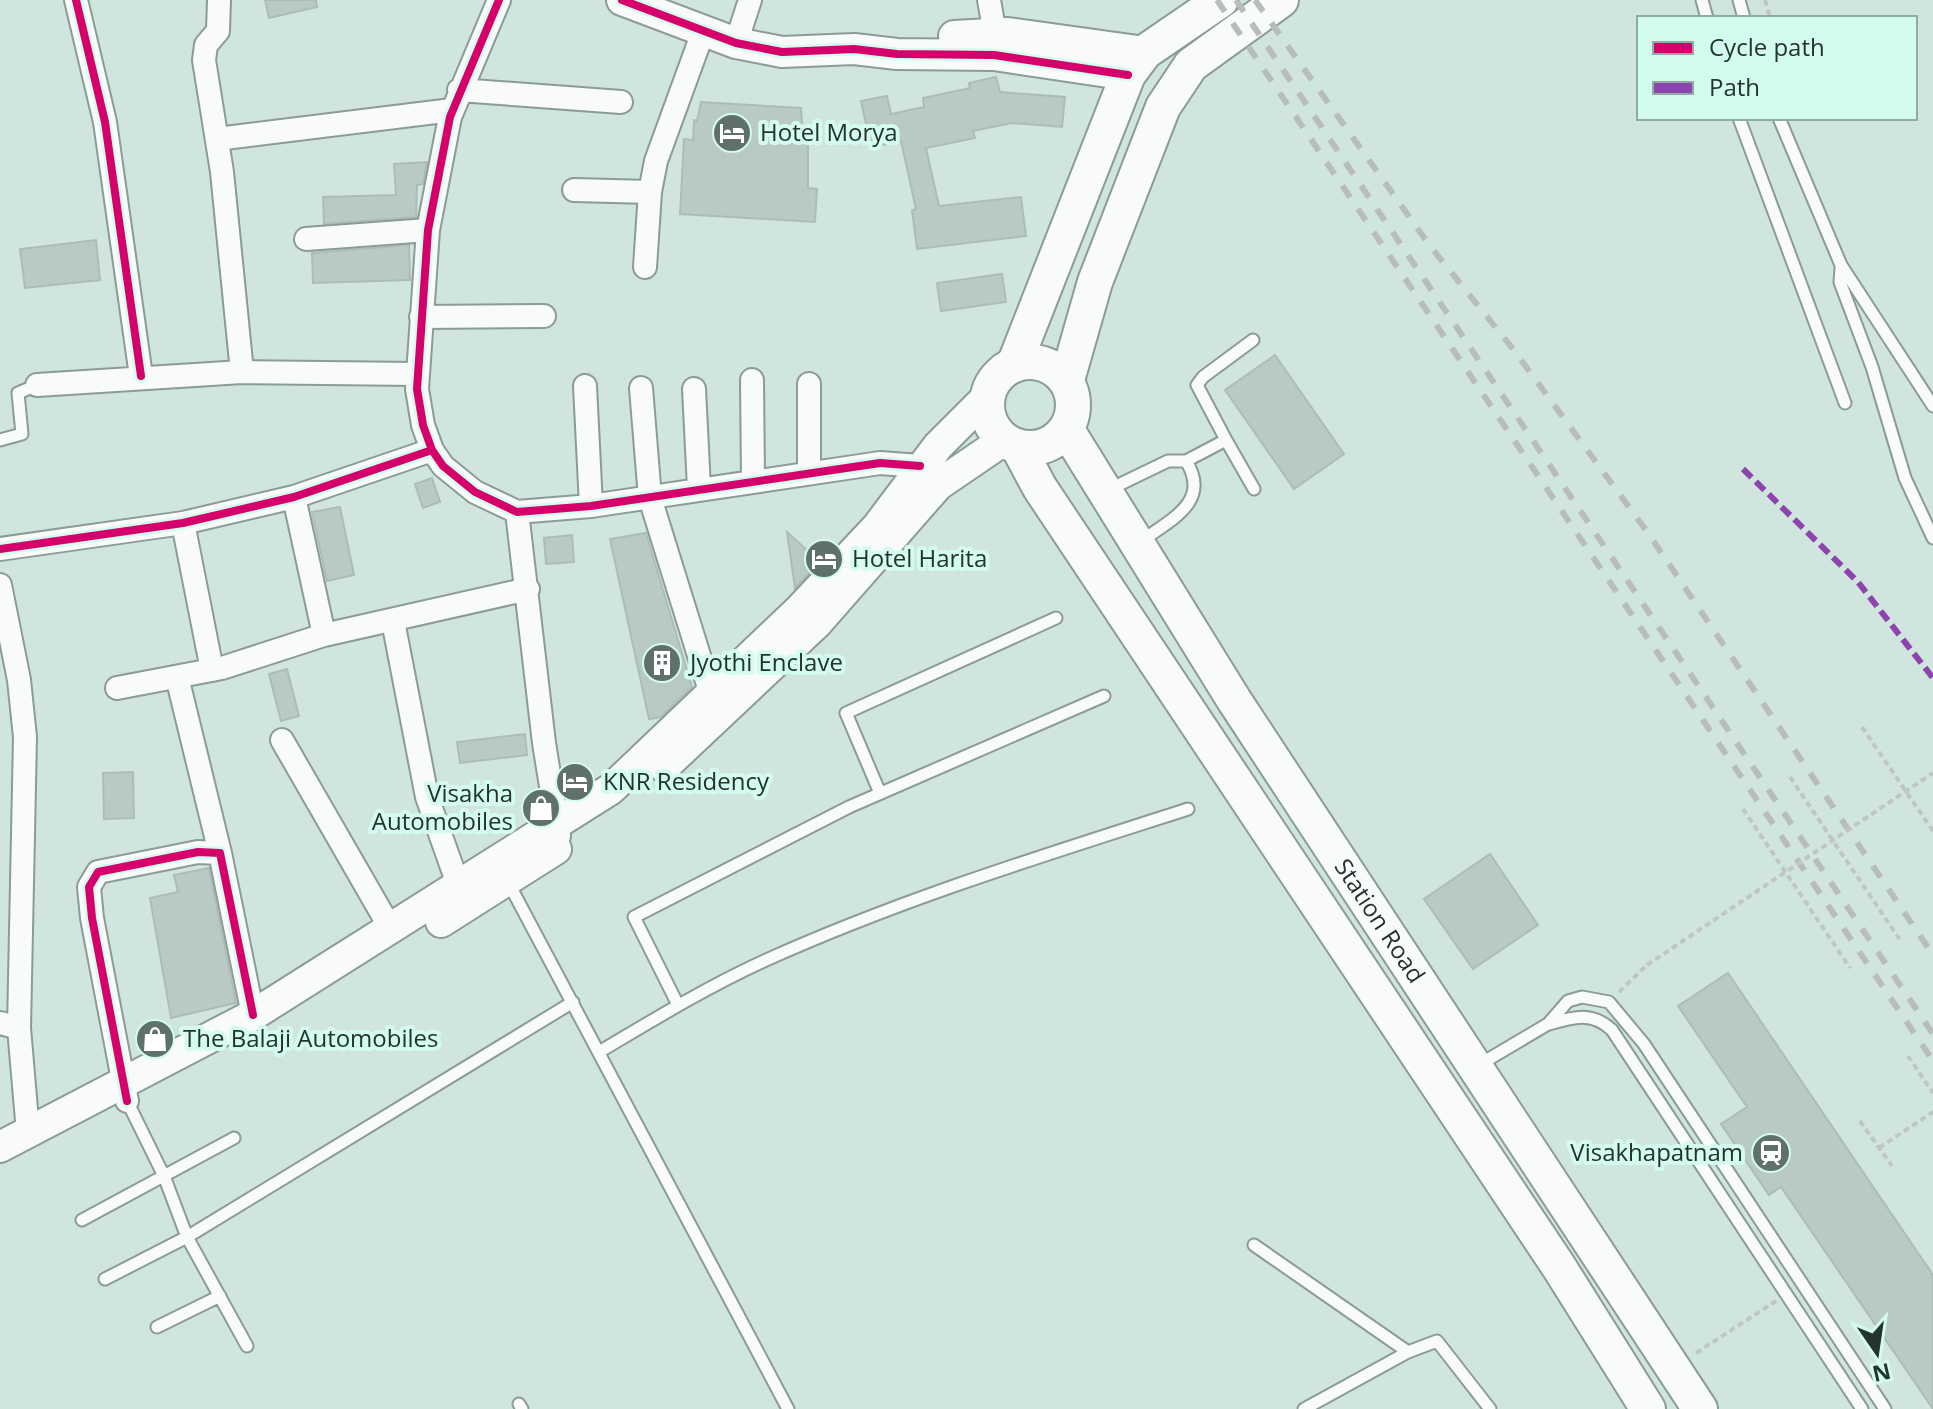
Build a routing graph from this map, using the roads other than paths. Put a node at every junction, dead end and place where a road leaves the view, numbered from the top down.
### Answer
1 (76, 0) edge
2 (219, 0) edge
3 (499, 0) edge
4 (622, 0) edge
5 (750, 0) edge
6 (989, 0) edge
7 (1189, 0) edge
8 (1221, 0) edge
9 (1281, 0) edge
10 (1309, 0) edge
11 (703, 32) junction
12 (995, 34) junction
13 (736, 43) junction
14 (854, 49) junction
15 (1147, 54) junction
16 (1191, 65) junction
17 (456, 100) junction
18 (621, 102) dead end
19 (1740, 120) edge
20 (1780, 120) edge
21 (217, 139) junction
22 (574, 190) dead end
23 (650, 192) junction
24 (428, 230) junction
25 (306, 239) dead end
26 (1841, 265) junction
27 (645, 267) dead end
28 (544, 316) dead end
29 (421, 317) junction
30 (1253, 340) dead end
31 (1014, 365) junction
32 (242, 372) junction
33 (417, 374) junction
34 (141, 376) junction
35 (752, 380) dead end
36 (1067, 380) junction
37 (809, 384) dead end
38 (37, 385) joint
39 (585, 386) dead end
40 (641, 388) dead end
41 (694, 389) dead end
42 (987, 397) junction
43 (1845, 403) dead end
44 (1933, 406) edge
45 (1067, 430) junction
46 (0, 440) edge
47 (1226, 440) junction
48 (1011, 443) junction
49 (432, 450) junction
50 (1186, 461) junction
51 (920, 466) junction
52 (809, 472) junction
53 (753, 479) junction
54 (699, 488) junction
55 (1254, 489) dead end
56 (1104, 491) junction
57 (294, 497) junction
58 (650, 498) junction
59 (591, 506) junction
60 (517, 512) junction
61 (183, 523) junction
62 (1933, 538) edge
63 (1136, 544) junction
64 (0, 549) edge
65 (0, 585) edge
66 (528, 589) junction
67 (1056, 618) dead end
68 (393, 621) junction
69 (324, 635) junction
70 (212, 670) junction
71 (177, 677) junction
72 (117, 688) dead end
73 (711, 694) junction
74 (1104, 696) dead end
75 (282, 740) dead end
76 (880, 793) junction
77 (1188, 809) dead end
78 (559, 835) junction
79 (220, 853) junction
80 (508, 881) junction
81 (459, 887) junction
82 (392, 931) junction
83 (573, 1002) junction
84 (678, 1005) junction
85 (253, 1015) junction
86 (1548, 1024) junction
87 (9, 1026) edge
88 (599, 1052) junction
89 (1476, 1066) junction
90 (125, 1092) junction
91 (28, 1132) junction
92 (234, 1138) dead end
93 (0, 1147) edge
94 (0, 1167) edge
95 (164, 1176) junction
96 (82, 1220) dead end
97 (187, 1237) junction
98 (1254, 1245) dead end
99 (105, 1279) dead end
100 (220, 1296) junction
101 (157, 1327) dead end
102 (247, 1346) dead end
103 (1408, 1352) junction
104 (788, 1409) edge
105 (1304, 1409) edge
106 (1490, 1409) edge
107 (1648, 1409) edge
108 (1700, 1409) edge
109 (1862, 1409) edge
110 (1885, 1409) edge

1 - 34 street
2 - 21 street
3 - 17 street
4 - 11 main road
5 - 13 street
6 - 12 street
7 - 15 main road
8 - 15 main road
9 - 16 main road
10 - 16 main road
11 - 13 main road
11 - 23 street
12 - 14 main road
12 - 15 main road
13 - 14 main road
14 - 15 main road
15 - 31 main road
16 - 36 main road
17 - 18 street
17 - 21 street
17 - 24 street
19 - 43 lane
20 - 26 lane
21 - 32 street
22 - 23 street
23 - 27 street
24 - 25 street
24 - 29 street
26 - 44 lane
26 - 62 lane
28 - 29 street
29 - 33 street
30 - 47 lane
31 - 36 main road
31 - 42 main road
32 - 33 street
32 - 34 street
33 - 49 street
34 - 38 street
35 - 53 street
36 - 45 main road
37 - 52 street
38 - 46 lane
39 - 59 street
40 - 58 street
41 - 54 street
42 - 48 main road
42 - 51 main road
45 - 48 main road
45 - 56 main road, Station Road
47 - 50 lane
47 - 55 lane
48 - 78 main road
48 - 107 main road, Station Road
49 - 57 street
49 - 60 street
50 - 56 lane
50 - 63 lane
51 - 52 street
51 - 73 main road
52 - 53 street
53 - 54 street
54 - 58 street
56 - 63 main road, Station Road
57 - 61 street
57 - 69 street
58 - 59 street
58 - 73 street
59 - 60 street
60 - 66 street
61 - 64 street
61 - 70 street
63 - 89 main road, Station Road
65 - 87 street
66 - 68 street
66 - 78 street
67 - 76 lane
68 - 69 street
68 - 81 street
69 - 70 street
70 - 71 street
71 - 72 street
71 - 79 street
73 - 78 main road
74 - 76 lane
75 - 82 street
76 - 84 lane
77 - 84 lane
78 - 80 main road
78 - 81 main road
79 - 85 street
79 - 90 street
80 - 83 lane
80 - 90 main road
81 - 82 main road
82 - 85 main road
83 - 88 lane
83 - 97 lane
84 - 88 lane
85 - 90 main road
86 - 89 lane
86 - 109 lane
86 - 110 lane
87 - 91 street
88 - 104 lane
89 - 108 main road, Station Road
90 - 91 main road
90 - 94 main road
90 - 95 lane
91 - 93 main road
92 - 95 lane
95 - 96 lane
95 - 97 lane
97 - 99 lane
97 - 100 lane
98 - 103 lane
100 - 101 lane
100 - 102 lane
103 - 105 lane
103 - 106 lane

